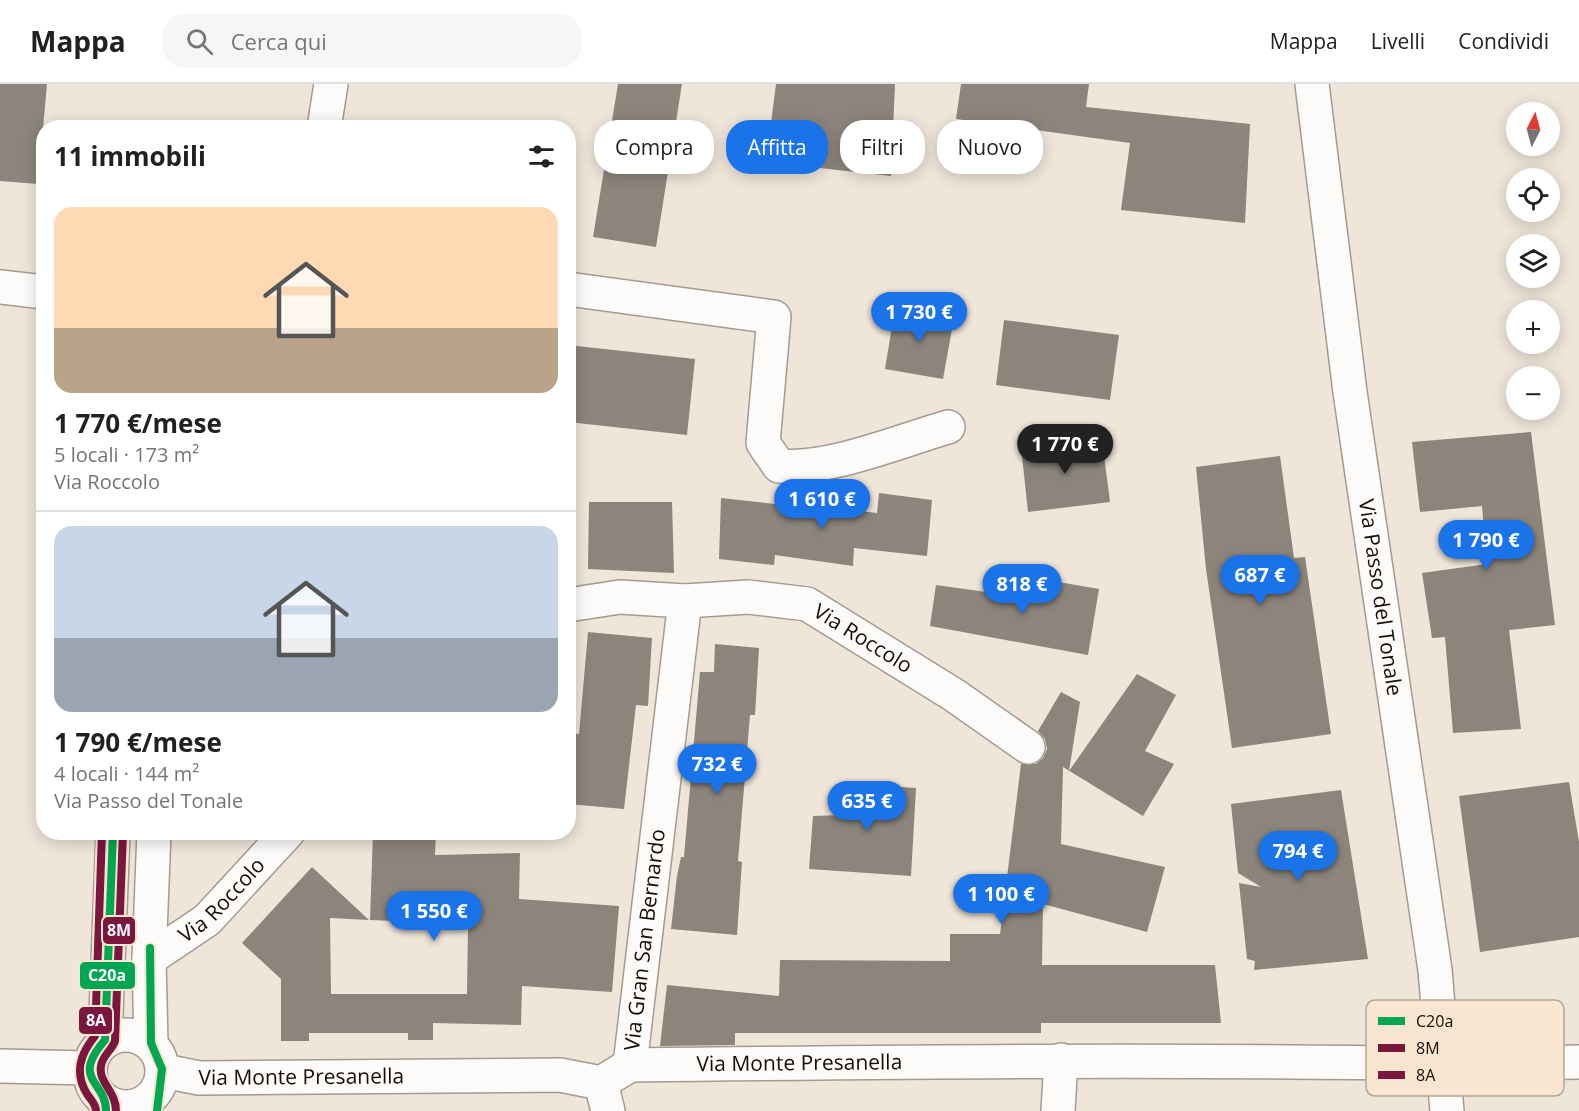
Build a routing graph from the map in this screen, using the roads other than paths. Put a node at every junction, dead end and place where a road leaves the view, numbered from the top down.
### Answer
1 (331, 84) edge
2 (1312, 84) edge
3 (325, 120) edge
4 (0, 287) edge
5 (576, 290) edge
6 (36, 291) edge
7 (948, 427) dead end
8 (685, 601) junction
9 (576, 604) edge
10 (1028, 747) dead end
11 (113, 840) edge
12 (154, 840) edge
13 (281, 840) edge
14 (149, 958) junction
15 (1438, 1000) edge
16 (105, 1040) junction
17 (1061, 1060) junction
18 (1366, 1061) edge
19 (1564, 1062) edge
20 (1579, 1062) edge
21 (630, 1065) junction
22 (0, 1066) edge
23 (89, 1068) junction
24 (157, 1080) edge
25 (1446, 1096) edge
26 (604, 1097) edge
27 (106, 1106) edge
28 (1058, 1111) edge
29 (1447, 1111) edge

1 - 3 street
2 - 15 street, Via Passo del Tonale
4 - 6 street
5 - 7 street
8 - 9 street, Via Roccolo
8 - 10 street, Via Roccolo
8 - 21 street, Via Gran San Bernardo
11 - 16 street
12 - 14 street
13 - 14 street, Via Roccolo
14 - 24 street
16 - 23 street
16 - 24 street
17 - 18 street, Via Monte Presanella
17 - 21 street, Via Monte Presanella
17 - 28 street
19 - 20 street, Via Monte Presanella
21 - 26 street, Via Monte Presanella
22 - 23 street
23 - 27 street
24 - 26 street, Via Monte Presanella
24 - 27 street
25 - 29 street, Via Passo del Tonale

